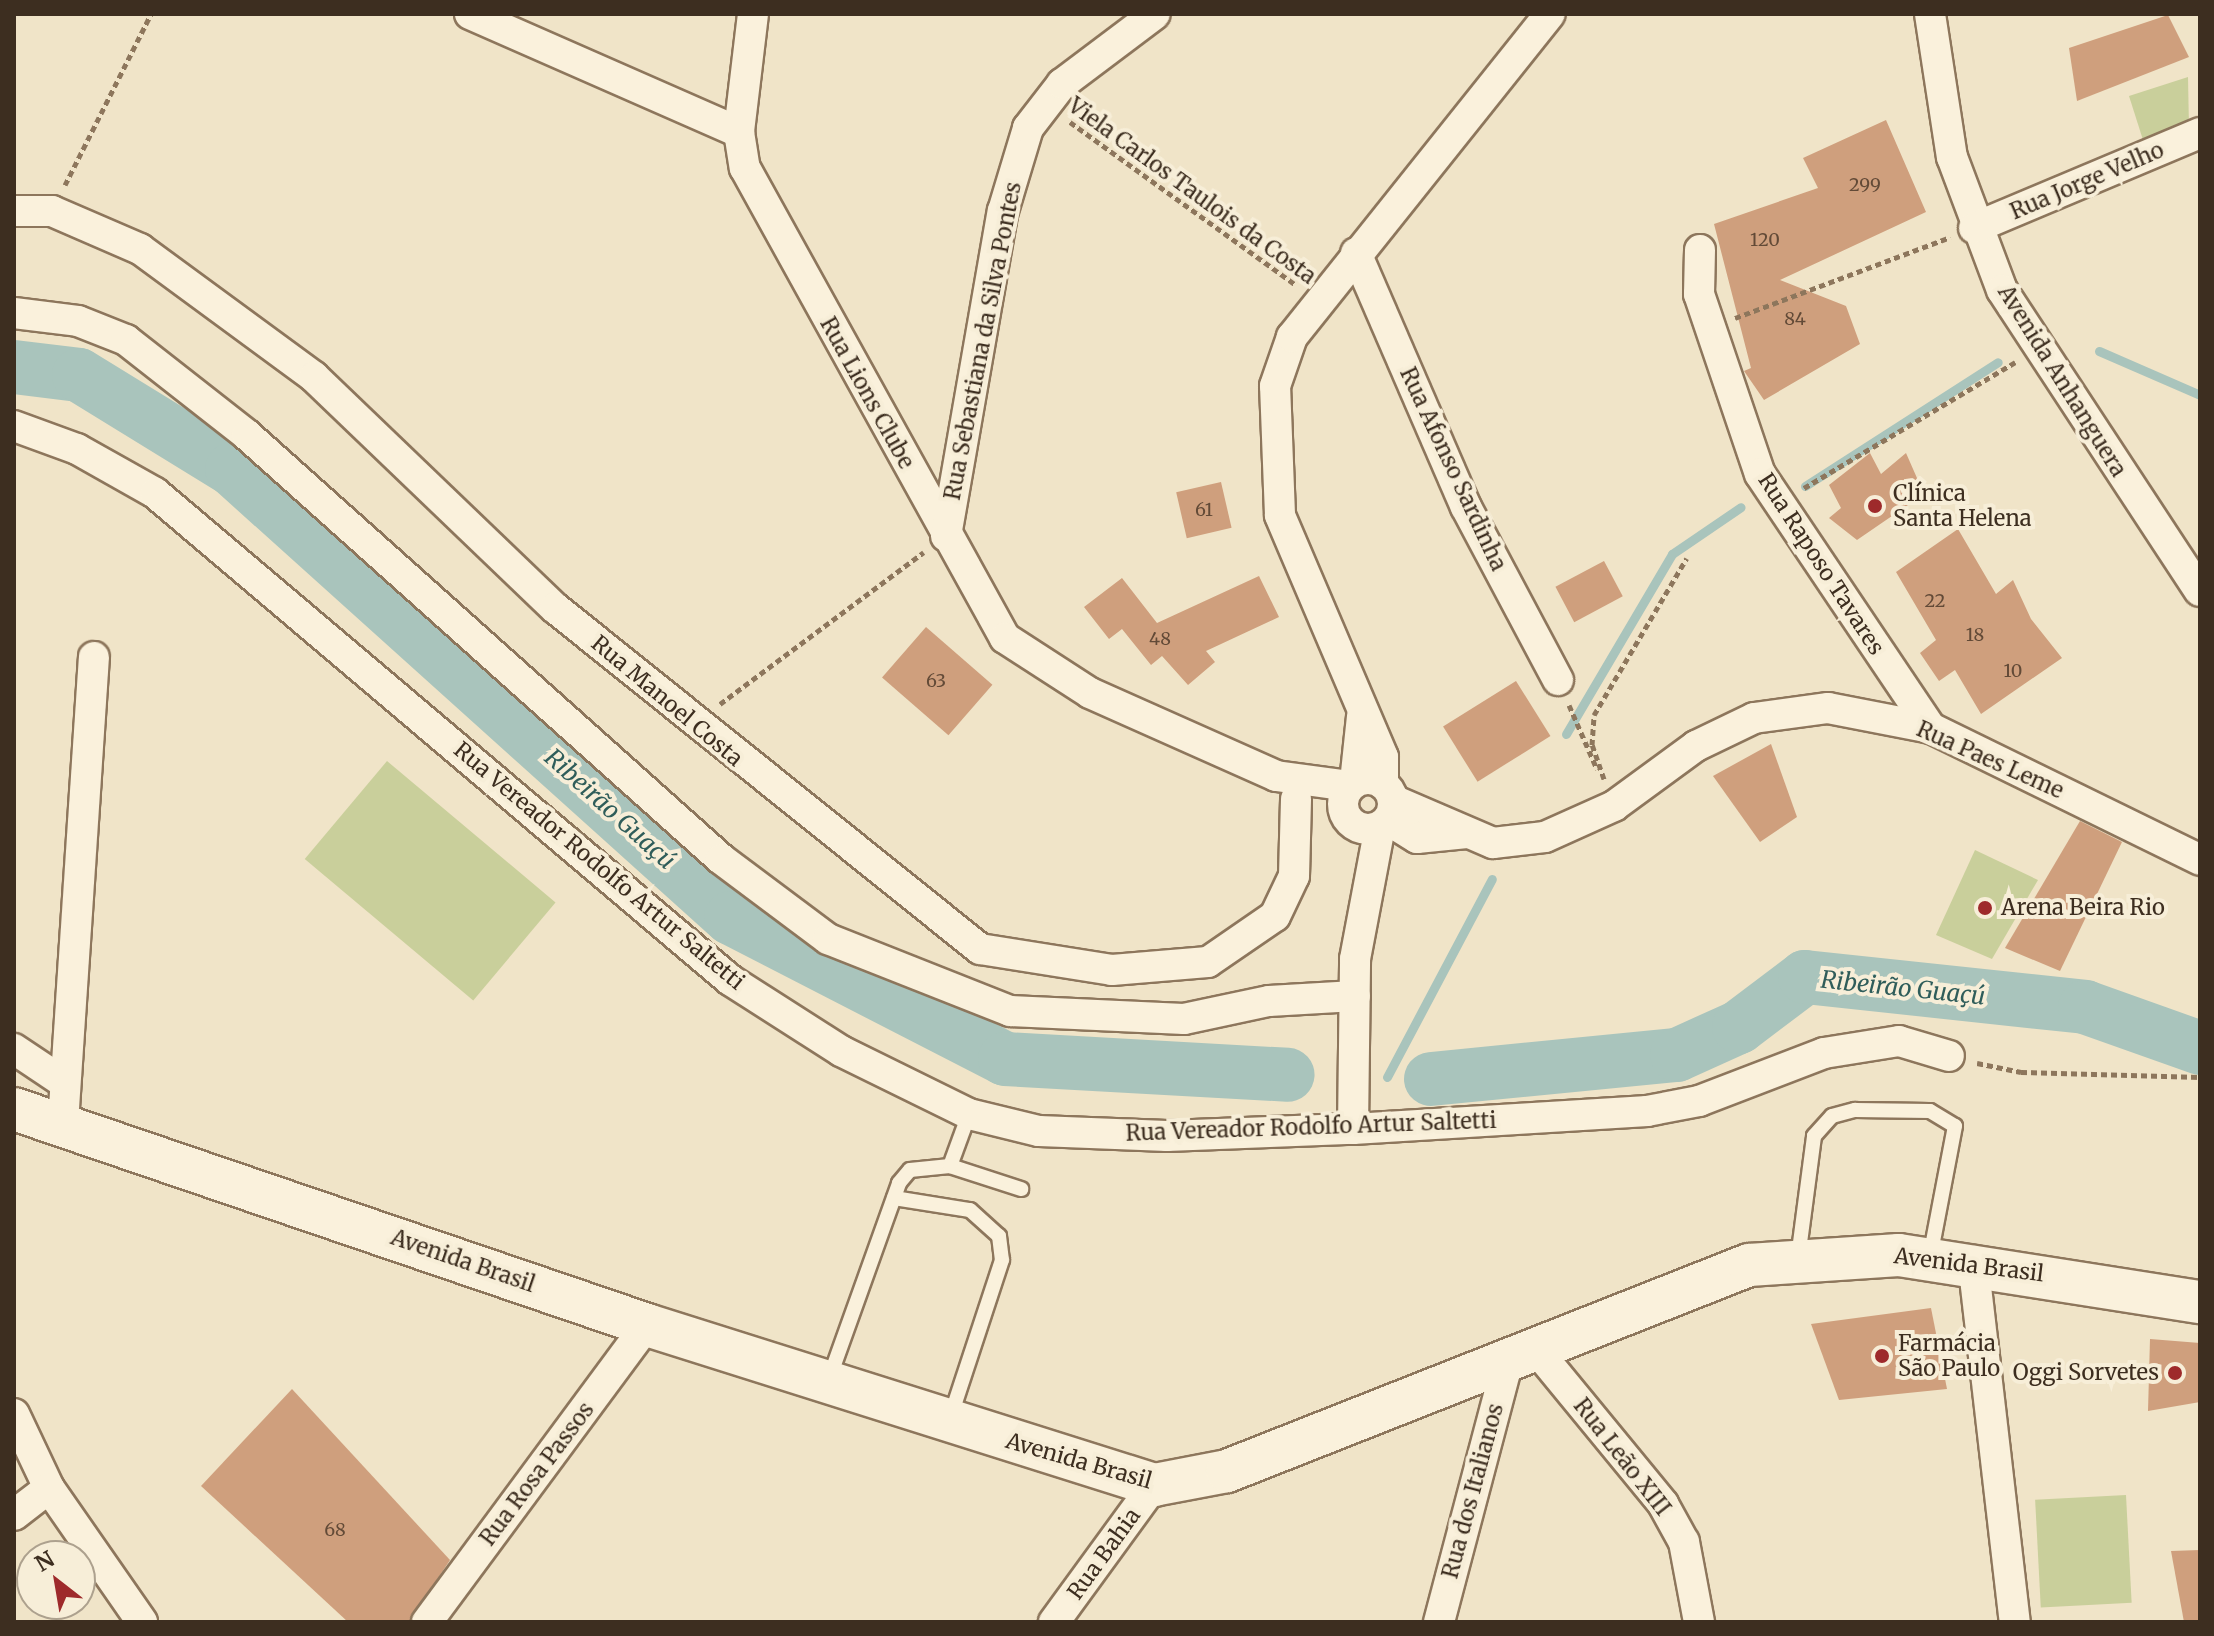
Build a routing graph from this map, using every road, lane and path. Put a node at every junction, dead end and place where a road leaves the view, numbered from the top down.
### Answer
1 (151, 14) edge
2 (470, 14) edge
3 (753, 14) edge
4 (1155, 14) edge
5 (1550, 14) edge
6 (1930, 14) edge
7 (1046, 105) junction
8 (739, 132) junction
9 (2200, 133) edge
10 (14, 211) edge
11 (52, 211) junction
12 (1974, 228) junction
13 (1700, 250) dead end
14 (1356, 253) junction
15 (1320, 302) junction
16 (14, 313) edge
17 (1710, 327) junction
18 (2036, 349) junction
19 (14, 426) edge
20 (1779, 503) junction
21 (946, 536) junction
22 (1687, 558) dead end
23 (2200, 591) edge
24 (94, 657) dead end
25 (1558, 680) joint
26 (694, 724) junction
27 (1931, 728) junction
28 (1276, 776) junction
29 (1296, 799) junction
30 (1367, 804) junction
31 (1614, 806) junction
32 (2200, 860) edge
33 (1355, 996) junction
34 (14, 1049) edge
35 (1949, 1056) joint
36 (2200, 1077) edge
37 (64, 1103) junction
38 (14, 1109) edge
39 (969, 1114) junction
40 (1353, 1129) junction
41 (950, 1166) junction
42 (1021, 1189) dead end
43 (894, 1198) junction
44 (1930, 1257) junction
45 (1798, 1259) junction
46 (1973, 1261) junction
47 (2200, 1302) edge
48 (647, 1325) junction
49 (1521, 1354) junction
50 (828, 1383) junction
51 (14, 1414) edge
52 (949, 1422) junction
53 (1154, 1485) junction
54 (49, 1488) junction
55 (14, 1515) edge
56 (142, 1622) edge
57 (427, 1622) edge
58 (1054, 1622) edge
59 (1439, 1622) edge
60 (1699, 1622) edge
61 (2015, 1622) edge

1 - 11 path
2 - 8 street
3 - 8 street
4 - 7 street, Rua Sebastiana da Silva Pontes
5 - 14 street
6 - 12 street, Avenida Anhanguera
7 - 15 path, Viela Carlos Taulois da Costa
7 - 21 street, Rua Sebastiana da Silva Pontes
8 - 21 street, Rua Lions Clube
9 - 12 street, Rua Jorge Velho
10 - 11 street, Rua Manoel Costa
11 - 26 street, Rua Manoel Costa
12 - 17 path
12 - 18 street, Avenida Anhanguera
13 - 17 street, Rua Raposo Tavares
14 - 15 street
14 - 25 street, Rua Afonso Sardinha
15 - 30 street
16 - 33 street
17 - 20 street, Rua Raposo Tavares
18 - 20 path
18 - 23 street, Avenida Anhanguera
19 - 39 street, Rua Vereador Rodolfo Artur Saltetti
20 - 27 street, Rua Raposo Tavares
21 - 26 path
21 - 28 street, Rua Lions Clube
22 - 31 path
24 - 37 street
25 - 31 path
26 - 29 street, Rua Manoel Costa
27 - 31 street, Rua Paes Leme
27 - 32 street, Rua Paes Leme
28 - 29 street, Rua Lions Clube
28 - 30 street, Rua Lions Clube
29 - 30 street
30 - 31 street, Rua Paes Leme
30 - 33 street
33 - 40 street
34 - 37 street
35 - 36 path
35 - 40 street, Rua Vereador Rodolfo Artur Saltetti
37 - 38 main road, Avenida Brasil
37 - 48 main road, Avenida Brasil
39 - 40 street, Rua Vereador Rodolfo Artur Saltetti
39 - 41 lane
41 - 42 lane
41 - 43 lane
43 - 50 lane
43 - 52 lane
44 - 45 main road, Avenida Brasil
44 - 45 lane
44 - 46 main road, Avenida Brasil
45 - 49 main road, Avenida Brasil
46 - 47 main road, Avenida Brasil
46 - 61 street
48 - 50 main road, Avenida Brasil
48 - 57 street, Rua Rosa Passos
49 - 53 main road, Avenida Brasil
49 - 59 street, Rua dos Italianos
49 - 60 street, Rua Leão XIII
50 - 52 main road, Avenida Brasil
51 - 54 street
52 - 53 main road, Avenida Brasil
53 - 58 street, Rua Bahia
54 - 55 street
54 - 56 street

